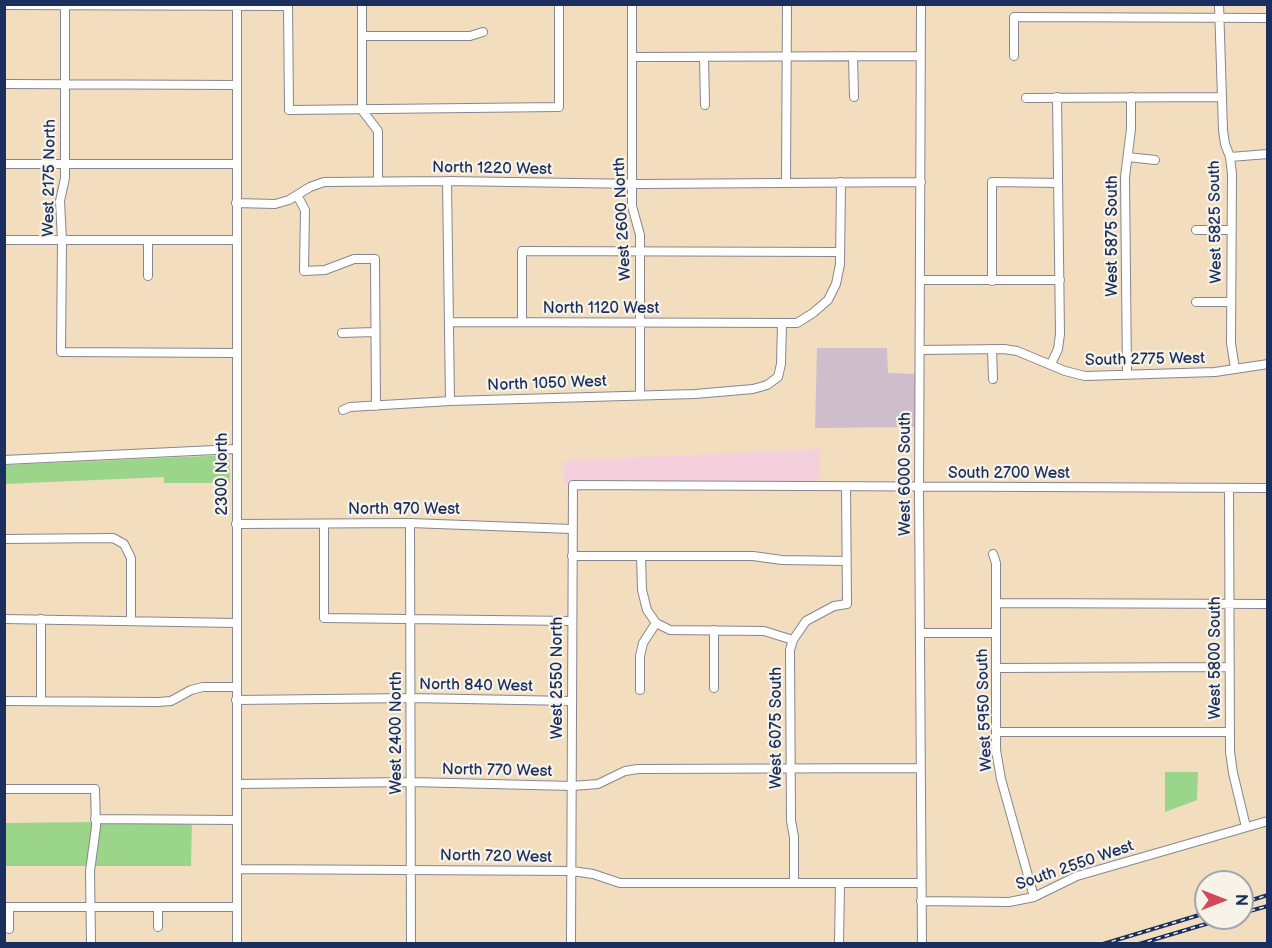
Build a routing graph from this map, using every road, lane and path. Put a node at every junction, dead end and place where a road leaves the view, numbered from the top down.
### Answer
1 (362, 4) edge
2 (559, 4) edge
3 (632, 4) edge
4 (787, 4) edge
5 (921, 4) edge
6 (1219, 4) edge
7 (4, 5) edge
8 (237, 5) edge
9 (288, 5) edge
10 (65, 6) edge
11 (1219, 18) junction
12 (1268, 18) edge
13 (483, 32) dead end
14 (363, 36) junction
15 (853, 56) junction
16 (921, 56) junction
17 (1014, 56) dead end
18 (632, 57) junction
19 (704, 57) junction
20 (787, 57) junction
21 (4, 84) edge
22 (65, 84) junction
23 (237, 85) junction
24 (854, 97) dead end
25 (1057, 97) junction
26 (1131, 97) junction
27 (1221, 97) junction
28 (1026, 98) dead end
29 (705, 105) dead end
30 (362, 110) junction
31 (1268, 154) edge
32 (1128, 157) junction
33 (1230, 157) junction
34 (1155, 160) dead end
35 (4, 164) edge
36 (65, 164) junction
37 (237, 164) junction
38 (447, 181) junction
39 (378, 182) junction
40 (786, 182) junction
41 (841, 182) junction
42 (921, 182) junction
43 (1058, 183) junction
44 (632, 184) junction
45 (297, 195) junction
46 (236, 203) junction
47 (1196, 230) dead end
48 (1232, 230) junction
49 (4, 240) edge
50 (62, 240) junction
51 (148, 240) junction
52 (236, 240) junction
53 (640, 251) junction
54 (840, 252) junction
55 (148, 276) dead end
56 (921, 280) junction
57 (992, 280) junction
58 (1060, 280) junction
59 (1196, 302) dead end
60 (1231, 302) junction
61 (449, 322) junction
62 (522, 322) junction
63 (640, 322) junction
64 (782, 323) junction
65 (375, 332) junction
66 (342, 333) dead end
67 (992, 349) junction
68 (920, 350) junction
69 (236, 353) junction
70 (1051, 364) junction
71 (1268, 364) edge
72 (1235, 369) junction
73 (1127, 374) junction
74 (993, 379) dead end
75 (640, 395) junction
76 (450, 401) junction
77 (376, 406) junction
78 (343, 410) dead end
79 (236, 449) junction
80 (4, 460) edge
81 (573, 486) joint
82 (919, 487) junction
83 (846, 488) junction
84 (1229, 488) junction
85 (1268, 488) edge
86 (410, 523) junction
87 (236, 524) junction
88 (324, 524) junction
89 (572, 529) junction
90 (4, 538) edge
91 (993, 554) dead end
92 (572, 556) junction
93 (641, 556) junction
94 (846, 561) junction
95 (996, 603) junction
96 (1229, 603) junction
97 (1268, 604) edge
98 (4, 619) edge
99 (41, 619) junction
100 (411, 619) junction
101 (131, 620) junction
102 (572, 621) junction
103 (236, 622) junction
104 (656, 623) junction
105 (714, 630) junction
106 (920, 633) junction
107 (996, 633) junction
108 (792, 640) junction
109 (996, 668) junction
110 (1230, 668) junction
111 (236, 687) junction
112 (714, 688) dead end
113 (640, 690) dead end
114 (411, 698) junction
115 (236, 700) junction
116 (4, 701) edge
117 (41, 701) junction
118 (572, 701) junction
119 (996, 732) junction
120 (1230, 732) junction
121 (921, 768) junction
122 (791, 769) junction
123 (411, 782) junction
124 (237, 784) junction
125 (572, 786) junction
126 (4, 789) edge
127 (95, 819) junction
128 (237, 820) junction
129 (1268, 821) edge
130 (1246, 827) junction
131 (237, 869) junction
132 (411, 869) junction
133 (572, 871) junction
134 (794, 883) junction
135 (840, 883) junction
136 (921, 884) junction
137 (1034, 897) junction
138 (921, 901) junction
139 (7, 907) edge
140 (90, 907) junction
141 (158, 907) junction
142 (237, 907) junction
143 (158, 927) dead end
144 (9, 928) dead end
145 (91, 944) edge
146 (237, 944) edge
147 (411, 944) edge
148 (571, 944) edge
149 (839, 944) edge
150 (922, 944) edge

1 - 14 street
2 - 30 street
3 - 18 street, West 2600 North
4 - 20 street
5 - 16 street, West 6000 South
6 - 11 street, West 5825 South
7 - 10 street
8 - 9 street
8 - 10 street
8 - 23 street, 2300 North
9 - 30 street
10 - 22 street, West 2175 North
11 - 12 street
11 - 17 street
11 - 27 street, West 5825 South
13 - 14 street
14 - 30 street
15 - 16 street
15 - 20 street
15 - 24 street
16 - 42 street, West 6000 South
18 - 19 street
18 - 44 street, West 2600 North
19 - 20 street
19 - 29 street
20 - 40 street
21 - 22 street
22 - 23 street
22 - 36 street, West 2175 North
23 - 37 street, 2300 North
25 - 26 street
25 - 28 street
25 - 43 street
26 - 27 street
26 - 32 street, West 5875 South
27 - 33 street, West 5825 South
30 - 39 street
31 - 33 street
32 - 34 street
32 - 73 street, West 5875 South
33 - 48 street, West 5825 South
35 - 36 street
36 - 37 street
36 - 50 street, West 2175 North
37 - 46 street, 2300 North
38 - 39 street, North 1220 West
38 - 44 street, North 1220 West
38 - 61 street
39 - 45 street, North 1220 West
40 - 41 street, North 1220 West
40 - 44 street, North 1220 West
41 - 42 street, North 1220 West
41 - 54 street
42 - 56 street, West 6000 South
43 - 57 street
43 - 58 street
44 - 53 street, West 2600 North
45 - 46 street, North 1220 West
45 - 65 street
46 - 52 street, 2300 North
47 - 48 street
48 - 60 street, West 5825 South
49 - 50 street
50 - 51 street
50 - 69 street, West 2175 North
51 - 52 street
51 - 55 street
52 - 69 street, 2300 North
53 - 54 street
53 - 62 street
53 - 63 street, West 2600 North
54 - 64 street, North 1120 West
56 - 57 street
56 - 68 street, West 6000 South
57 - 58 street
58 - 70 street
59 - 60 street
60 - 72 street, West 5825 South
61 - 62 street, North 1120 West
61 - 76 street
62 - 63 street, North 1120 West
63 - 64 street, North 1120 West
63 - 75 street, West 2600 North
64 - 75 street, North 1050 West
65 - 66 street
65 - 77 street
67 - 68 street, South 2775 West
67 - 70 street, South 2775 West
67 - 74 street
68 - 82 street, West 6000 South
69 - 79 street, 2300 North
70 - 73 street, South 2775 West
71 - 72 street, South 2775 West
72 - 73 street, South 2775 West
75 - 76 street, North 1050 West
76 - 77 street, North 1050 West
77 - 78 street, North 1050 West
79 - 80 street
79 - 87 street, 2300 North
81 - 83 street, South 2700 West
81 - 89 street, West 2550 North
82 - 83 street, South 2700 West
82 - 84 street, South 2700 West
82 - 106 street, West 6000 South
83 - 94 street
84 - 85 street, South 2700 West
84 - 96 street, West 5800 South
86 - 88 street, North 970 West
86 - 89 street, North 970 West
86 - 100 street, West 2400 North
87 - 88 street, North 970 West
87 - 103 street, 2300 North
88 - 100 street
89 - 92 street, West 2550 North
90 - 101 street
91 - 95 street, West 5950 South
92 - 93 street
92 - 102 street, West 2550 North
93 - 94 street
93 - 104 street
94 - 108 street
95 - 96 street
95 - 107 street, West 5950 South
96 - 97 street
96 - 110 street, West 5800 South
98 - 99 street
99 - 101 street
99 - 117 street
100 - 102 street
100 - 114 street, West 2400 North
101 - 103 street
102 - 118 street, West 2550 North
103 - 111 street, 2300 North
104 - 105 street
104 - 113 street
105 - 108 street
105 - 112 street
106 - 107 street
106 - 121 street, West 6000 South
107 - 109 street, West 5950 South
108 - 122 street, West 6075 South
109 - 110 street
109 - 119 street, West 5950 South
110 - 120 street, West 5800 South
111 - 115 street, 2300 North
111 - 117 street
114 - 115 street, North 840 West
114 - 118 street, North 840 West
114 - 123 street, West 2400 North
115 - 124 street, 2300 North
116 - 117 street
118 - 125 street, West 2550 North
119 - 120 street
119 - 137 street, West 5950 South
120 - 130 street, West 5800 South
121 - 122 street
121 - 136 street, West 6000 South
122 - 125 street, North 770 West
122 - 134 street, West 6075 South
123 - 124 street, North 770 West
123 - 125 street, North 770 West
123 - 132 street, West 2400 North
124 - 128 street, 2300 North
125 - 133 street, West 2550 North
126 - 127 street
127 - 128 street
127 - 140 street
128 - 131 street, 2300 North
129 - 130 street, South 2550 West
130 - 137 street, South 2550 West
131 - 132 street, North 720 West
131 - 142 street, 2300 North
132 - 133 street, North 720 West
132 - 147 street, West 2400 North
133 - 134 street, North 720 West
133 - 148 street, West 2550 North
134 - 135 street, North 720 West
135 - 136 street, North 720 West
135 - 149 street
136 - 138 street, West 6000 South
137 - 138 street, South 2550 West
138 - 150 street, West 6000 South
139 - 140 street
139 - 144 street
140 - 141 street
140 - 145 street
141 - 142 street
141 - 143 street
142 - 146 street, 2300 North

